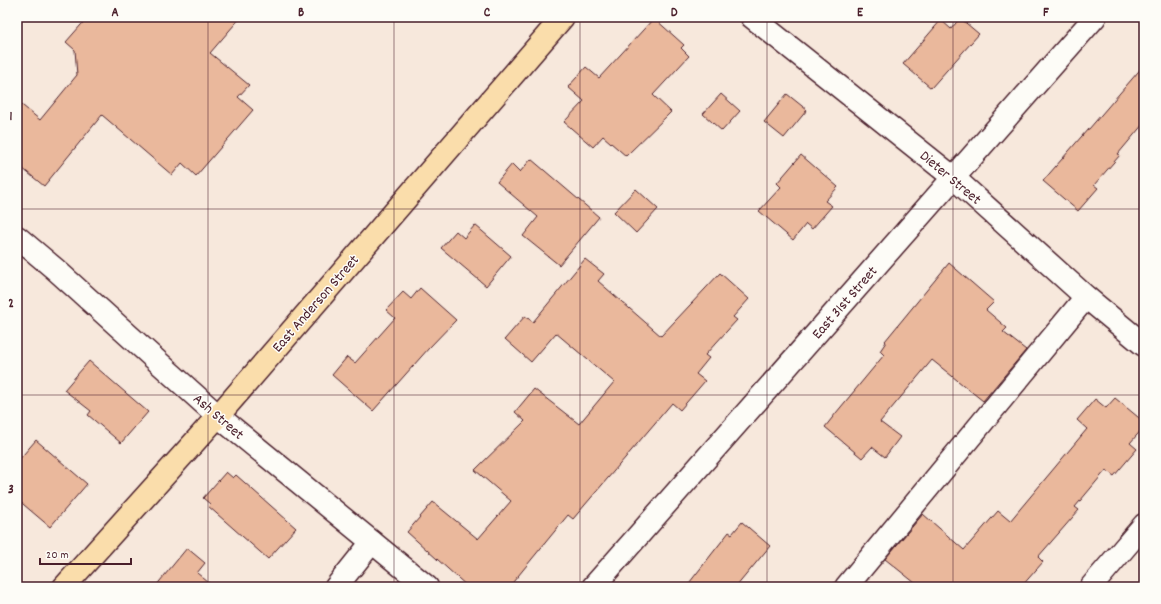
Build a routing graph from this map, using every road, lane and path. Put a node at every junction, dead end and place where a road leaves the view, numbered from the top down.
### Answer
1 (563, 17) edge
2 (752, 17) edge
3 (1095, 17) edge
4 (954, 178) junction
5 (17, 237) edge
6 (1086, 297) junction
7 (1144, 345) edge
8 (218, 416) junction
9 (1144, 525) edge
10 (372, 542) junction
11 (64, 587) edge
12 (336, 587) edge
13 (427, 587) edge
14 (593, 587) edge
15 (846, 587) edge
16 (1091, 587) edge

1 - 8 main road, East Anderson Street
2 - 4 street, Dieter Street
3 - 4 street, East 31st Street
4 - 6 street, Dieter Street
4 - 14 street, East 31st Street
5 - 8 street, Ash Street
6 - 7 street, Dieter Street
6 - 15 street
8 - 10 street, Ash Street
8 - 11 main road, East Anderson Street
9 - 16 street
10 - 12 street
10 - 13 street, Ash Street

